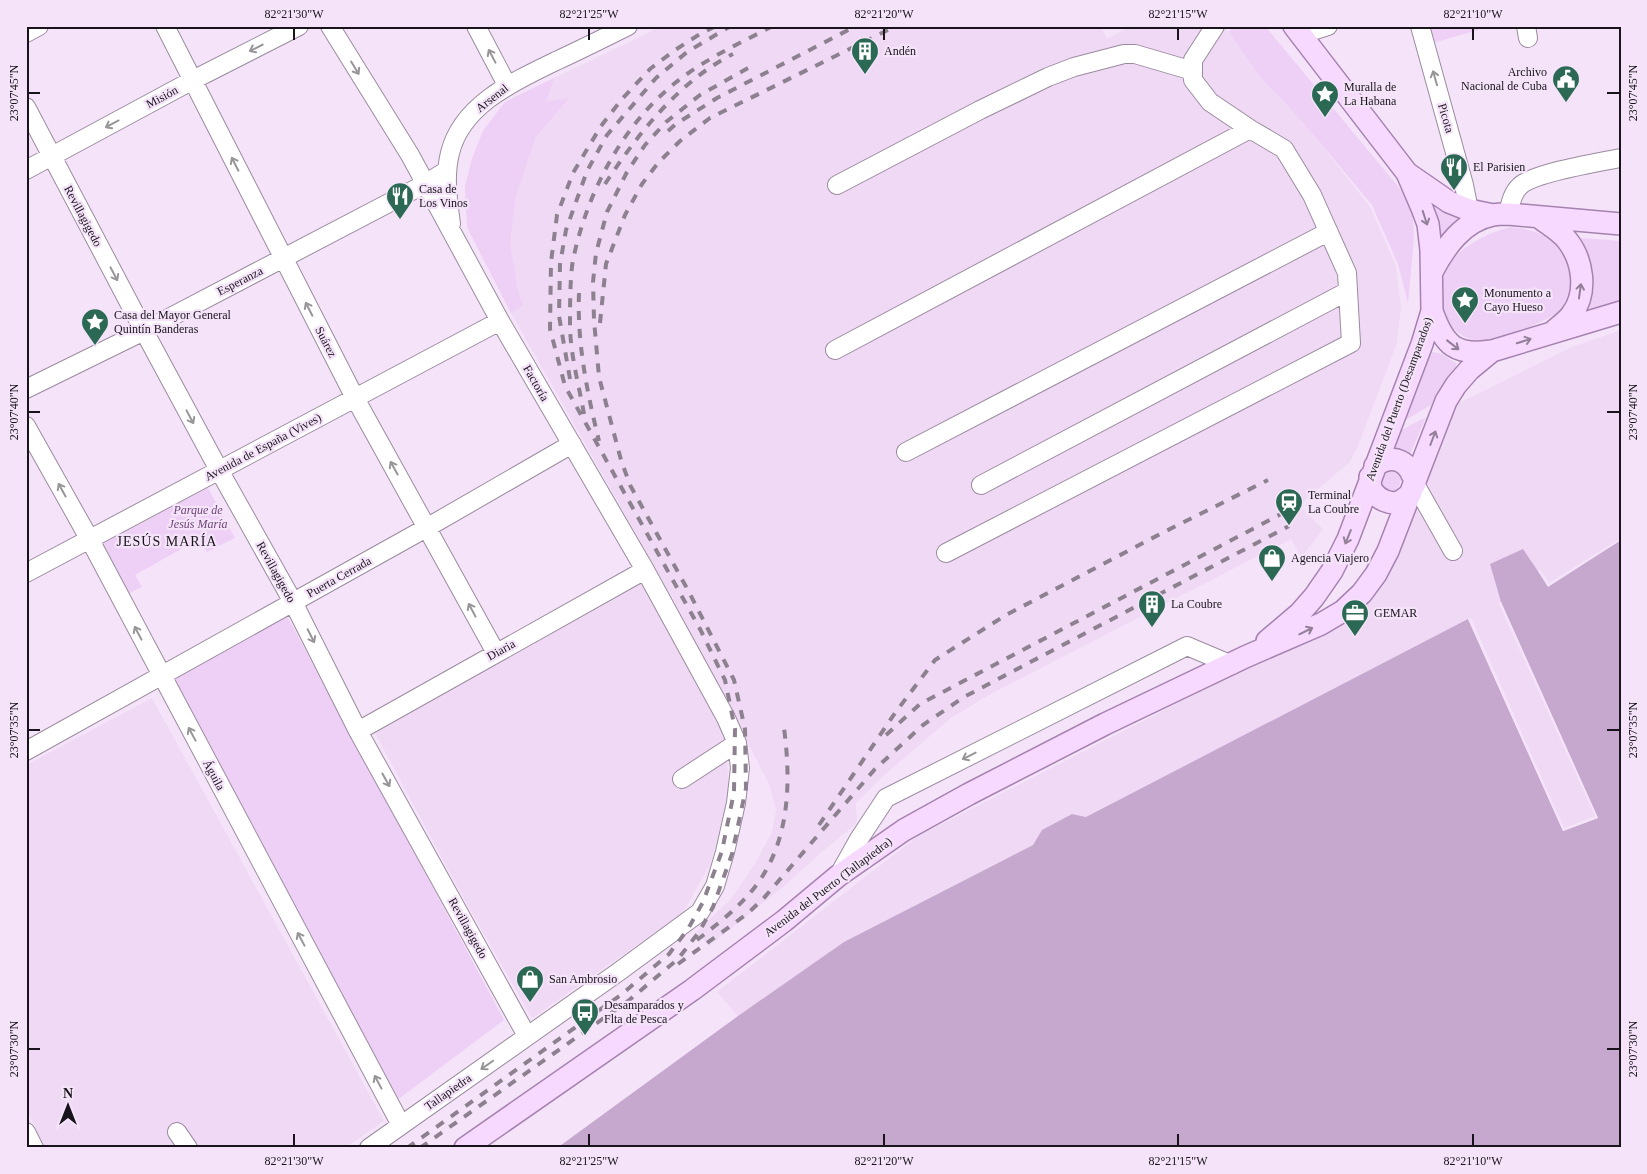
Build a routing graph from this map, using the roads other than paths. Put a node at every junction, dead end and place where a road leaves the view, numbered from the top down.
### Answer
1 (39, 26) edge
2 (166, 26) edge
3 (299, 26) edge
4 (330, 26) edge
5 (476, 26) edge
6 (628, 26) edge
7 (1215, 26) edge
8 (1328, 26) edge
9 (1420, 26) edge
10 (1297, 30) edge
11 (601, 32) edge
12 (26, 33) edge
13 (1193, 71) junction
14 (193, 80) junction
15 (507, 85) junction
16 (26, 107) edge
17 (1250, 129) junction
18 (52, 156) junction
19 (1621, 158) edge
20 (26, 170) edge
21 (446, 172) junction
22 (1407, 173) junction
23 (425, 184) junction
24 (837, 185) dead end
25 (1469, 210) junction
26 (1500, 214) junction
27 (1540, 218) junction
28 (1621, 224) edge
29 (1328, 232) junction
30 (453, 235) junction
31 (283, 258) junction
32 (1431, 273) junction
33 (1348, 291) junction
34 (1432, 311) junction
35 (1621, 312) edge
36 (500, 322) junction
37 (144, 331) junction
38 (1555, 331) junction
39 (835, 350) dead end
40 (1492, 351) junction
41 (26, 389) edge
42 (355, 398) junction
43 (26, 426) edge
44 (572, 444) junction
45 (906, 452) dead end
46 (219, 470) junction
47 (1372, 472) junction
48 (982, 485) dead end
49 (1413, 489) junction
50 (428, 527) junction
51 (90, 540) junction
52 (1453, 551) dead end
53 (946, 553) dead end
54 (645, 570) junction
55 (26, 573) edge
56 (293, 602) junction
57 (496, 653) junction
58 (1238, 661) junction
59 (161, 676) junction
60 (358, 731) junction
61 (737, 744) junction
62 (27, 749) edge
63 (682, 778) dead end
64 (838, 876) junction
65 (527, 1036) junction
66 (401, 1125) junction
67 (26, 1132) edge
68 (177, 1132) dead end
69 (34, 1148) edge
70 (188, 1148) edge
71 (370, 1148) edge
72 (465, 1148) edge

1 - 12 street
2 - 14 street, Suárez
3 -> 14 street, Misión
4 -> 23 street, Factoría
15 -> 5 street
6 - 11 street, Arsenal
7 - 13 street
8 - 10 street
25 -> 9 street, Picota
10 - 22 main road
11 - 15 street, Arsenal
13 - 17 street
13 - 24 street
14 -> 18 street, Misión
31 -> 14 street, Suárez
15 - 21 street, Arsenal
16 - 18 street, Revillagigedo
17 - 29 street
17 - 39 street
18 - 20 street, Misión
18 -> 37 street, Revillagigedo
19 - 26 street
21 - 23 street, Esperanza
21 - 30 street, Arsenal
22 - 25 main road
22 -> 32 main road, Avenida del Puerto (Desamparados)
23 - 30 street, Factoría
23 - 31 street, Esperanza
25 - 26 main road
26 - 27 main road
26 - 32 main road
27 - 28 main road
38 -> 27 main road
29 - 33 street
29 - 45 street
30 - 36 street, Factoría
31 - 37 street, Esperanza
42 -> 31 street, Suárez
32 - 34 main road, Avenida del Puerto (Desamparados)
33 - 48 street
33 - 53 street
34 -> 40 main road
34 - 47 main road, Avenida del Puerto (Desamparados)
35 - 38 main road
36 - 42 street, Avenida de España (Vives)
36 - 44 street, Factoría
37 - 41 street, Esperanza
37 -> 46 street, Revillagigedo
40 -> 38 main road
49 -> 40 main road
42 - 46 street, Avenida de España (Vives)
50 -> 42 street, Suárez
51 -> 43 street, Águila
44 - 50 street, Puerta Cerrada
44 - 54 street, Factoría
46 - 51 street, Avenida de España (Vives)
46 - 56 street, Revillagigedo
47 - 49 main road
47 - 49 main road
47 -> 58 main road, Avenida del Puerto (Desamparados)
49 - 52 street
58 -> 49 main road
50 - 56 street, Puerta Cerrada
57 -> 50 street, Suárez
51 - 55 street, Avenida de España (Vives)
59 -> 51 street, Águila
54 - 57 street, Diaria
54 - 61 street, Factoría
56 - 59 street, Puerta Cerrada
56 -> 60 street, Revillagigedo
57 - 60 street, Diaria
58 - 64 main road, Avenida del Puerto (Tallapiedra)
58 -> 64 street
59 - 62 street, Puerta Cerrada
66 -> 59 street, Águila
60 -> 65 street, Revillagigedo
61 - 63 street
61 - 65 street, Tallapiedra
64 - 72 main road, Avenida del Puerto (Tallapiedra)
65 -> 66 street, Tallapiedra
66 - 71 street, Tallapiedra
67 - 69 street
68 - 70 street

